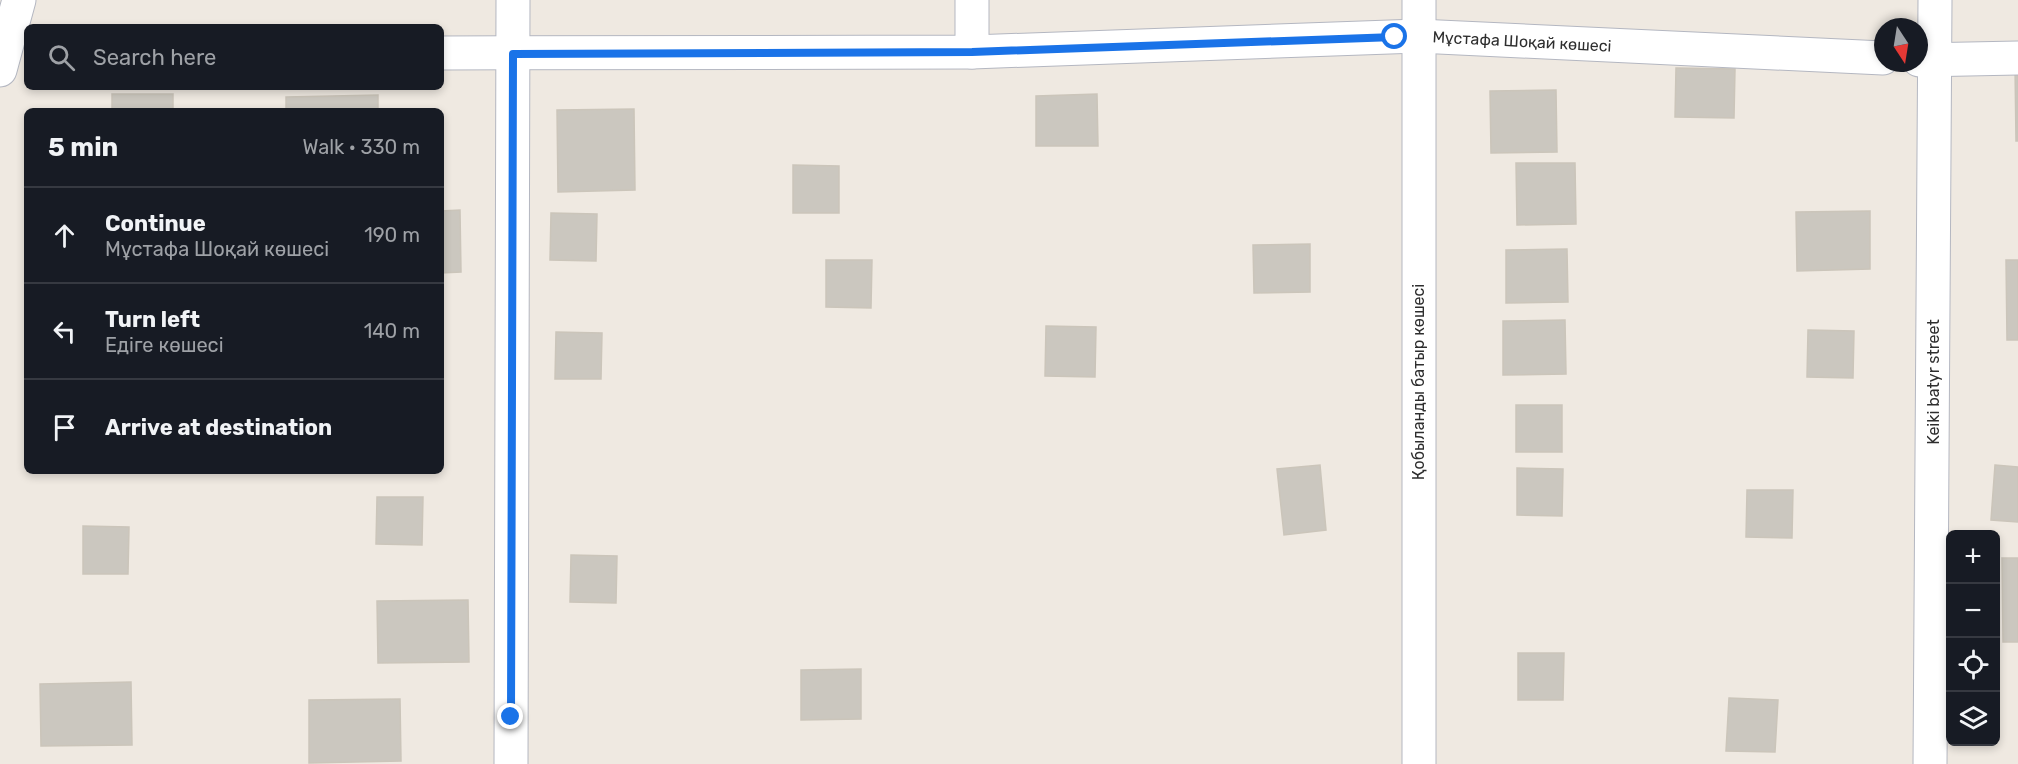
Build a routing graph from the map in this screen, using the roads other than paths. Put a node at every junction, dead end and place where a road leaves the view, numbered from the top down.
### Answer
1 (19, 0) edge
2 (513, 0) edge
3 (972, 0) edge
4 (1419, 0) edge
5 (1935, 0) edge
6 (1418, 36) junction
7 (972, 52) junction
8 (1928, 52) edge
9 (444, 53) edge
10 (513, 54) junction
11 (11, 55) edge
12 (1874, 58) edge
13 (2018, 58) edge
14 (1928, 60) edge
15 (1927, 72) edge
16 (511, 764) edge
17 (1419, 764) edge
18 (1929, 764) edge

1 - 11 street
2 - 10 street
3 - 7 street
4 - 6 street, Қобыланды батыр көшесі
5 - 8 street, Keiki batyr street
6 - 7 street, Мұстафа Шоқай көшесі
6 - 12 street, Мұстафа Шоқай көшесі
6 - 17 street, Қобыланды батыр көшесі
7 - 10 street, Мұстафа Шоқай көшесі
9 - 10 street, Мұстафа Шоқай көшесі
10 - 16 street
13 - 14 street
15 - 18 street, Keiki batyr street

